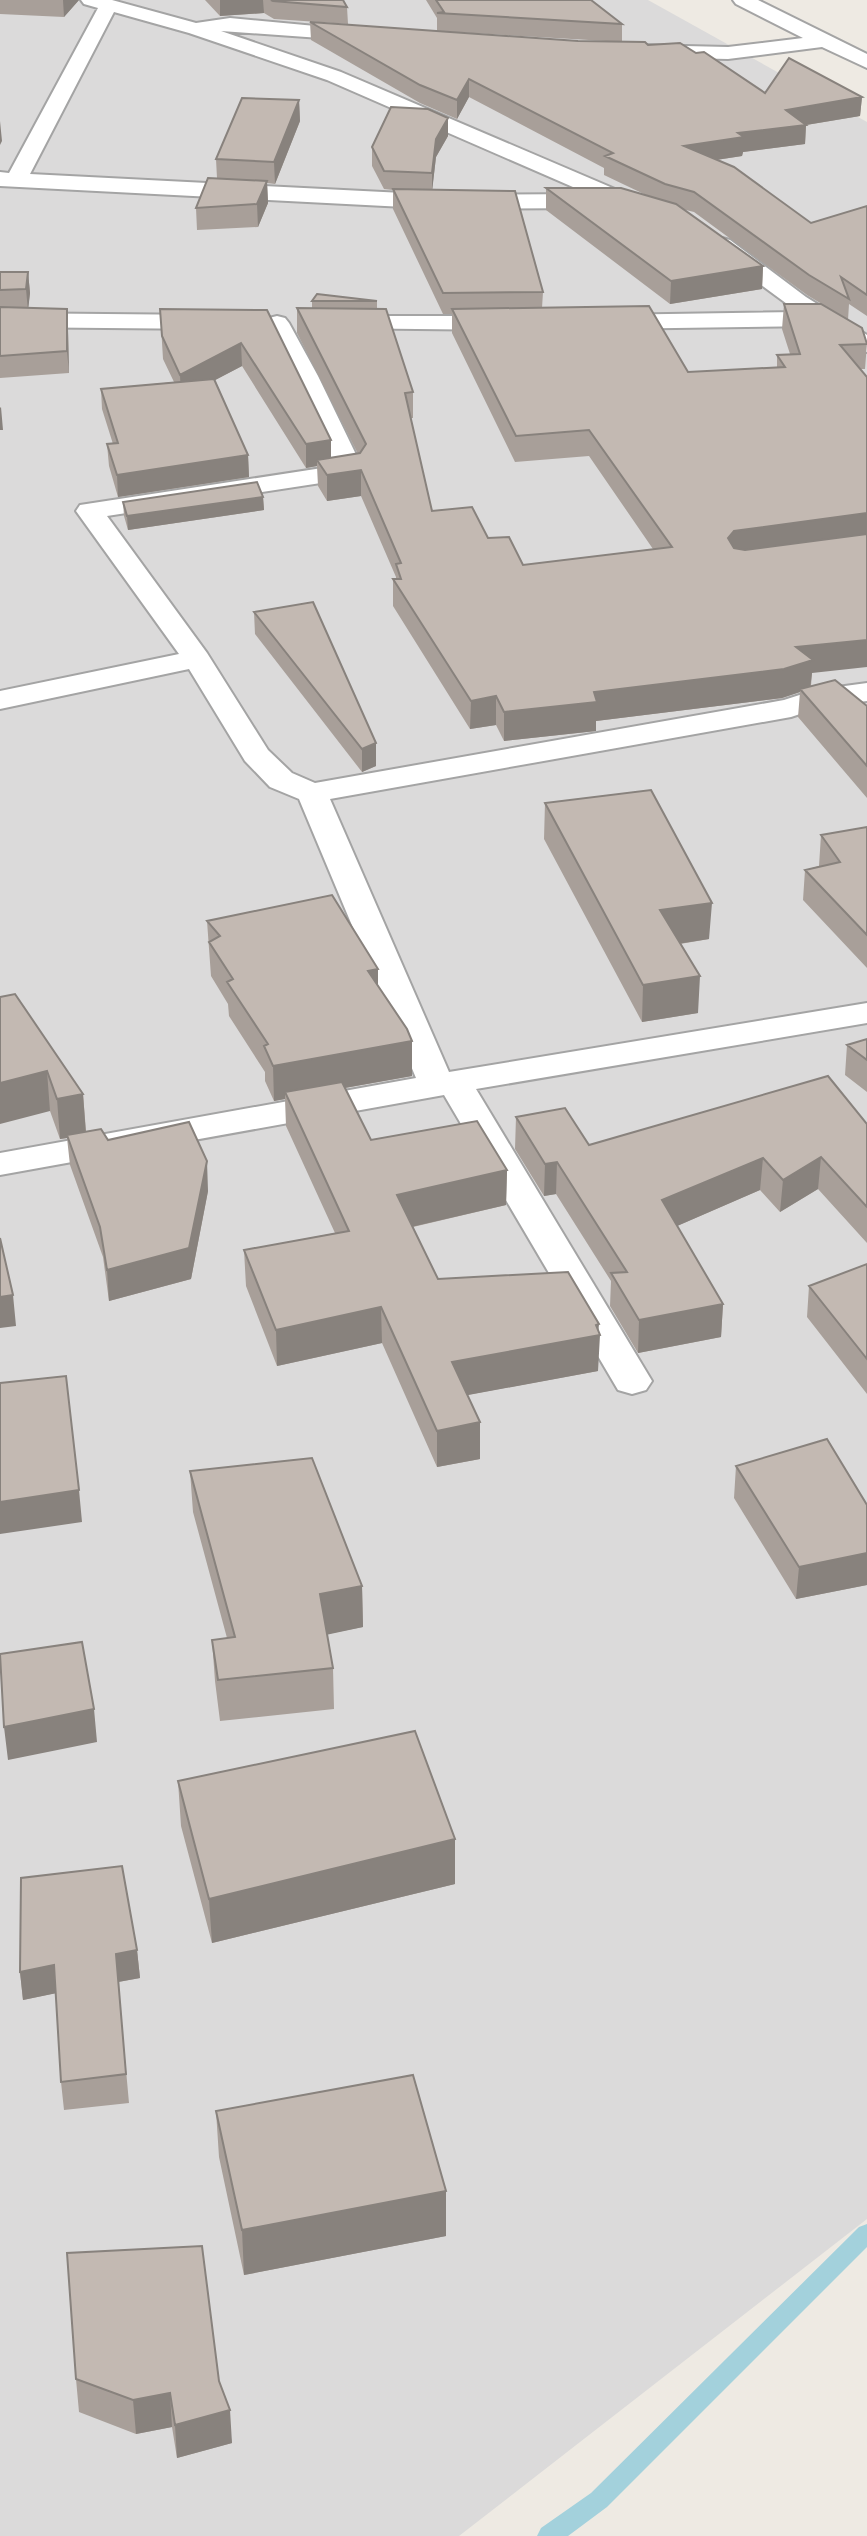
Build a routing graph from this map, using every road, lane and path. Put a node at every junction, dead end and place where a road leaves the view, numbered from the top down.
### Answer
1 (743, 0) edge
2 (100, 3) edge
3 (196, 29) junction
4 (388, 37) edge
5 (825, 41) junction
6 (619, 50) edge
7 (867, 62) edge
8 (8, 179) edge
9 (704, 232) edge
10 (826, 319) junction
11 (0, 320) edge
12 (586, 322) edge
13 (295, 323) junction
14 (523, 323) edge
15 (867, 345) edge
16 (197, 659) junction
17 (867, 692) edge
18 (0, 699) edge
19 (312, 793) junction
20 (867, 1013) edge
21 (445, 1084) junction
22 (0, 1164) edge
23 (632, 1381) dead end

1 - 5 street
2 - 3 street
2 - 8 street
3 - 4 street
3 - 8 street
5 - 6 street
5 - 7 street
9 - 10 street
10 - 12 street
10 - 15 street
11 - 13 street
13 - 14 street
13 - 16 street
16 - 18 street
16 - 19 street
17 - 19 street
19 - 21 street
20 - 21 street
21 - 22 street
21 - 23 street

